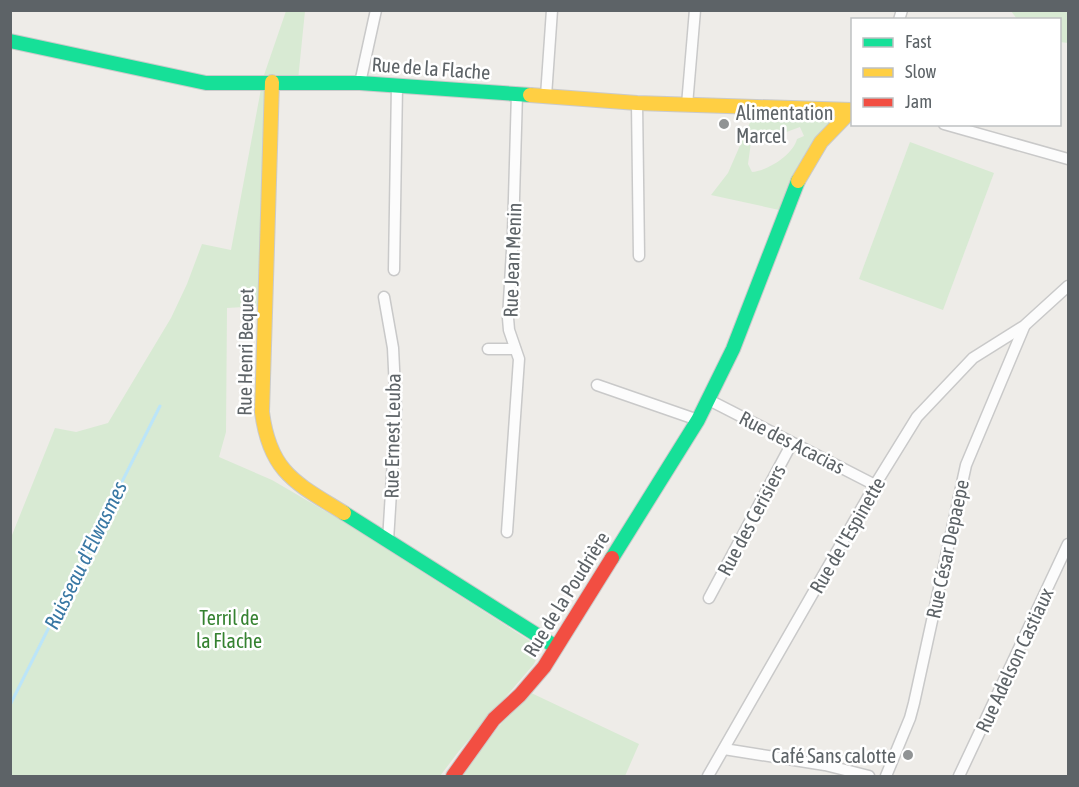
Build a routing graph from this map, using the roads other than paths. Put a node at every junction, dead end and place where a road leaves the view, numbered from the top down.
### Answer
1 (376, 10) edge
2 (552, 10) edge
3 (695, 10) edge
4 (10, 41) edge
5 (272, 82) junction
6 (360, 83) junction
7 (397, 85) junction
8 (517, 93) junction
9 (546, 96) junction
10 (638, 103) junction
11 (687, 105) junction
12 (851, 110) edge
13 (851, 111) edge
14 (951, 126) edge
15 (1068, 159) edge
16 (639, 256) dead end
17 (394, 270) dead end
18 (1068, 286) edge
19 (384, 297) dead end
20 (1024, 327) junction
21 (488, 349) dead end
22 (515, 349) junction
23 (597, 385) dead end
24 (709, 400) junction
25 (698, 420) junction
26 (792, 443) junction
27 (875, 485) junction
28 (507, 532) dead end
29 (388, 541) junction
30 (1068, 544) edge
31 (710, 598) dead end
32 (556, 647) junction
33 (724, 749) junction
34 (453, 777) edge
35 (708, 777) edge
36 (869, 777) edge
37 (886, 777) edge
38 (959, 777) edge

1 - 6 street
2 - 9 street
3 - 11 street
4 - 5 street, Rue de la Flache
5 - 6 street, Rue de la Flache
5 - 29 street, Rue Henri Bequet
6 - 7 street, Rue de la Flache
7 - 8 street, Rue de la Flache
7 - 17 street
8 - 9 street, Rue de la Flache
8 - 22 street, Rue Jean Menin
9 - 10 street, Rue de la Flache
10 - 11 street, Rue de la Flache
10 - 16 street
11 - 12 street, Rue de la Flache
13 - 24 street, Rue de la Poudrière
14 - 15 street
18 - 20 street
19 - 29 street, Rue Ernest Leuba
20 - 27 street, Rue de l'Espinette
20 - 37 street, Rue César Depaepe
21 - 22 street
22 - 28 street, Rue Jean Menin
23 - 25 street
24 - 25 street, Rue de la Poudrière
24 - 26 street, Rue des Acacias
25 - 32 street, Rue de la Poudrière
26 - 27 street, Rue des Acacias
26 - 31 street, Rue des Cerisiers
27 - 33 street, Rue de l'Espinette
29 - 32 street, Rue Henri Bequet
30 - 38 street, Rue Adelson Castiaux
32 - 34 street, Rue de la Poudrière
33 - 35 street, Rue de l'Espinette
33 - 36 street

